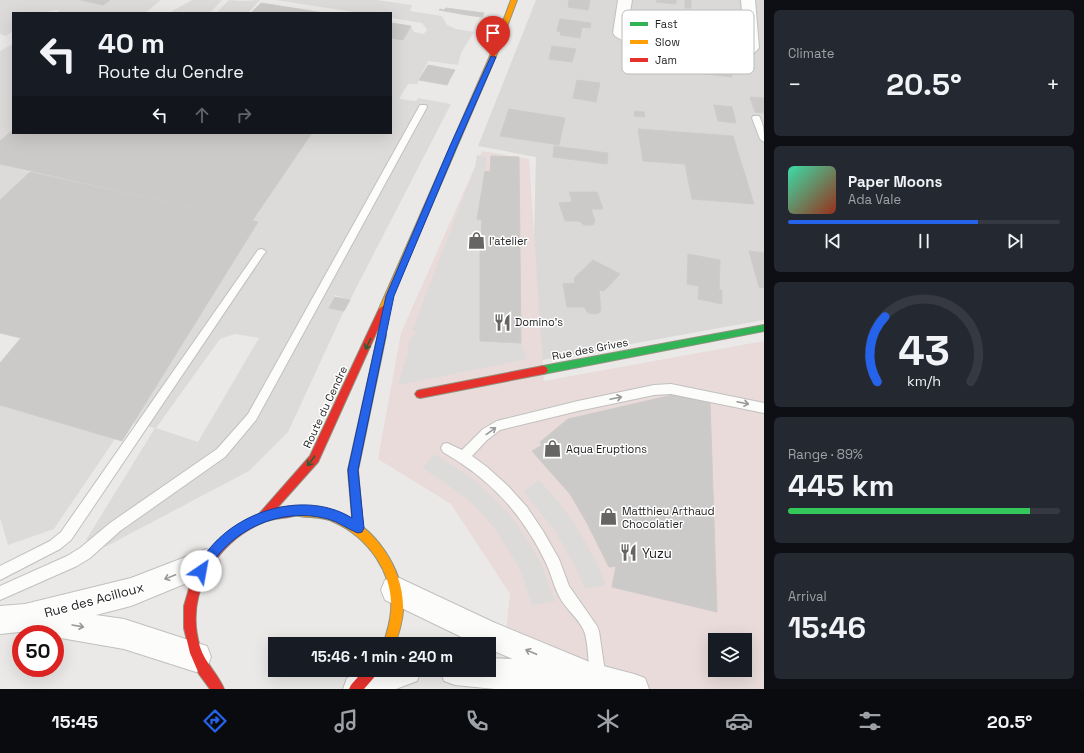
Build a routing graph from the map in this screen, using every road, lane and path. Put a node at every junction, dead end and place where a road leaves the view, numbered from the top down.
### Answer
1 (514, 0) edge
2 (524, 0) edge
3 (625, 0) edge
4 (748, 0) edge
5 (623, 10) edge
6 (749, 10) edge
7 (622, 20) edge
8 (504, 33) junction
9 (622, 34) edge
10 (423, 107) dead end
11 (756, 118) dead end
12 (764, 140) edge
13 (261, 252) dead end
14 (390, 296) junction
15 (764, 328) edge
16 (420, 394) dead end
17 (764, 408) edge
18 (446, 448) dead end
19 (463, 458) junction
20 (262, 517) junction
21 (358, 528) junction
22 (206, 562) junction
23 (0, 573) edge
24 (395, 590) junction
25 (0, 593) edge
26 (13, 619) edge
27 (391, 637) edge
28 (196, 657) junction
29 (496, 674) edge
30 (367, 677) edge
31 (388, 677) edge
32 (595, 679) junction
33 (218, 689) edge
34 (357, 689) edge
35 (634, 689) edge

1 - 8 main road, Route du Cendre
2 - 8 main road, Route du Cendre
3 - 5 street
4 - 6 street
7 - 9 street
8 - 14 main road, Route du Cendre
10 - 25 lane
11 - 12 lane
13 - 23 lane
14 -> 20 main road, Route du Cendre
14 - 21 main road, Route du Cendre
15 - 16 main road, Rue des Grives
19 -> 17 lane
18 - 19 lane
19 - 32 lane
20 - 21 main road
20 - 22 main road
21 - 24 main road
22 -> 26 street, Rue des Acilloux
22 - 28 main road
24 - 27 main road
32 -> 24 street
26 -> 28 street, Rue des Acilloux
28 - 33 main road
29 - 32 street
30 - 34 main road
31 - 34 street
32 - 35 street

